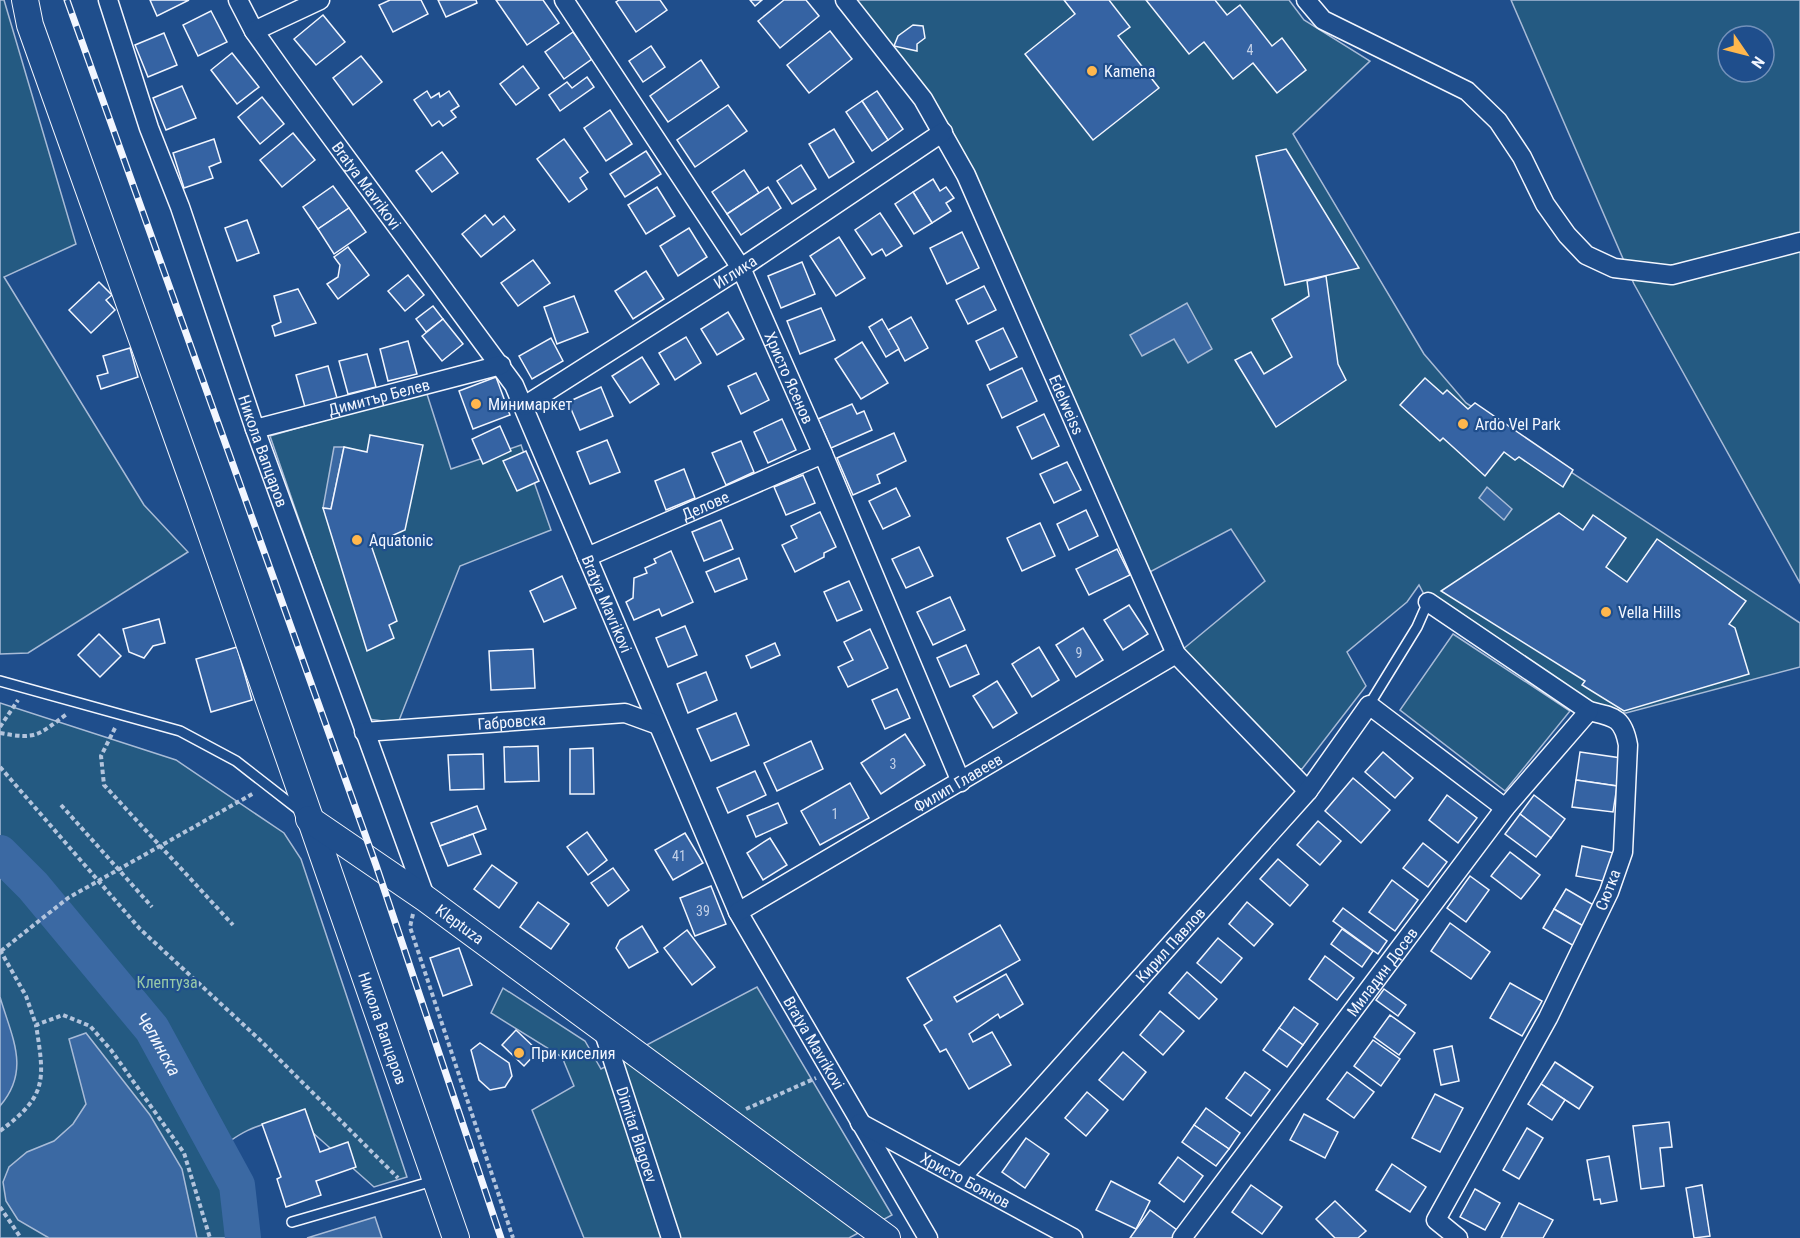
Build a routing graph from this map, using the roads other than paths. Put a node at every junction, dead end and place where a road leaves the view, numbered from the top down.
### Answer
1 (25, 0) edge
2 (108, 0) edge
3 (238, 0) edge
4 (320, 0) edge
5 (564, 0) edge
6 (845, 0) edge
7 (1306, 0) edge
8 (254, 31) junction
9 (943, 132) junction
10 (1800, 242) edge
11 (741, 268) junction
12 (501, 365) junction
13 (524, 406) junction
14 (255, 429) junction
15 (823, 453) junction
16 (587, 557) junction
17 (1428, 602) joint
18 (1176, 654) junction
19 (0, 681) edge
20 (1369, 705) junction
21 (1589, 711) junction
22 (658, 725) junction
23 (364, 732) junction
24 (961, 782) junction
25 (1308, 791) junction
26 (1505, 808) junction
27 (309, 819) junction
28 (426, 899) junction
29 (738, 912) junction
30 (603, 1030) junction
31 (859, 1122) junction
32 (962, 1178) junction
33 (436, 1180) junction
34 (292, 1222) dead end
35 (456, 1238) edge
36 (670, 1238) edge
37 (887, 1238) edge
38 (928, 1238) edge
39 (1073, 1238) edge
40 (1182, 1238) edge
41 (1458, 1238) edge

1 - 27 street, Никола Вапцаров
2 - 14 street, Никола Вапцаров
3 - 8 street, Bratya Mavrikovi
4 - 8 street
5 - 11 street, Христо Ясенов
6 - 9 street, Edelweiss
7 - 10 street
8 - 12 street, Bratya Mavrikovi
9 - 11 street, Иглика
9 - 18 street, Edelweiss
11 - 13 street, Иглика
11 - 15 street, Христо Ясенов
12 - 13 street, Bratya Mavrikovi
12 - 14 street, Димитър Белев
13 - 16 street, Bratya Mavrikovi
14 - 23 street, Никола Вапцаров
15 - 16 street, Делове
15 - 24 street, Христо Ясенов
16 - 22 street, Bratya Mavrikovi
17 - 20 lane
17 - 21 street, Сютка
18 - 24 street, Филип Главеев
18 - 25 street, Edelweiss
19 - 27 lane, Kleptuza
20 - 25 street, Кирил Павлов
20 - 26 street
21 - 26 street, Миладин Досев
21 - 41 street, Сютка
22 - 23 street, Габровска
22 - 29 street, Bratya Mavrikovi
23 - 28 street, Никола Вапцаров
24 - 29 street, Филип Главеев
25 - 32 street, Кирил Павлов
26 - 40 street, Миладин Досев
27 - 28 street, Kleptuza
27 - 33 street, Никола Вапцаров
28 - 30 street, Kleptuza
29 - 31 street, Bratya Mavrikovi
30 - 36 street, Dimitar Blagoev
30 - 37 street, Kleptuza
31 - 32 street, Христо Боянов
31 - 38 street, Bratya Mavrikovi
32 - 39 street, Христо Боянов
33 - 34 lane
33 - 35 street, Никола Вапцаров

